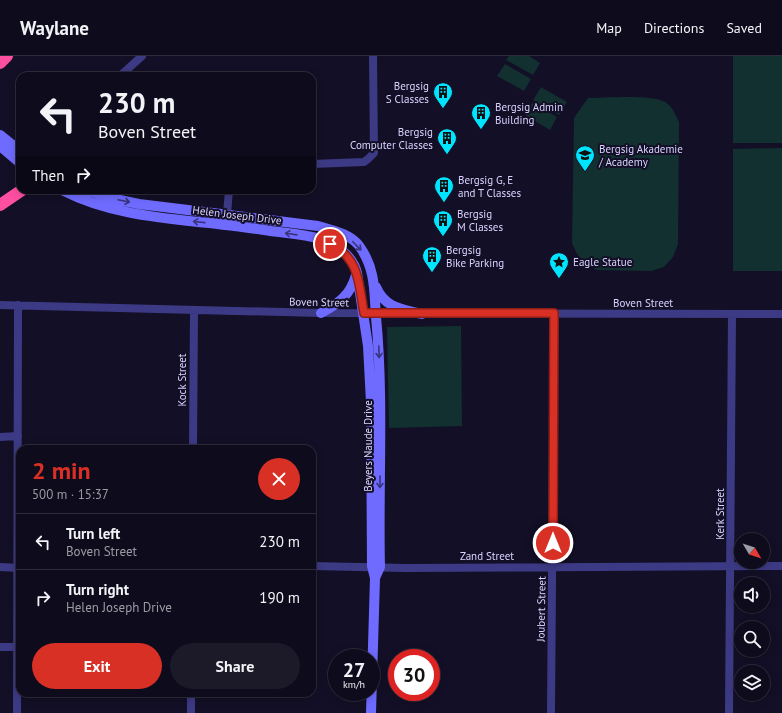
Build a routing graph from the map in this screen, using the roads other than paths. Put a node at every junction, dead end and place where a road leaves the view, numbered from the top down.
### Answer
1 (7, 56) edge
2 (142, 56) edge
3 (374, 56) edge
4 (0, 63) edge
5 (124, 72) edge
6 (0, 135) edge
7 (0, 146) edge
8 (16, 147) edge
9 (16, 160) edge
10 (316, 164) edge
11 (16, 194) edge
12 (71, 194) edge
13 (98, 194) edge
14 (229, 194) edge
15 (0, 205) edge
16 (227, 214) junction
17 (238, 226) junction
18 (357, 273) junction
19 (374, 283) junction
20 (0, 305) edge
21 (18, 305) junction
22 (194, 311) junction
23 (321, 313) junction
24 (364, 313) junction
25 (376, 313) junction
26 (554, 313) junction
27 (422, 314) junction
28 (782, 314) edge
29 (732, 315) junction
30 (18, 436) junction
31 (0, 437) edge
32 (18, 445) edge
33 (193, 445) edge
34 (316, 566) edge
35 (376, 566) junction
36 (730, 566) junction
37 (782, 566) edge
38 (0, 567) edge
39 (553, 567) junction
40 (16, 568) edge
41 (16, 647) edge
42 (0, 648) edge
43 (17, 697) edge
44 (191, 697) edge
45 (17, 713) edge
46 (191, 713) edge
47 (371, 713) edge
48 (551, 713) edge
49 (729, 713) edge

1 - 4 highway
2 - 5 street
3 - 10 street
6 - 8 street
7 - 9 street
11 - 15 highway
17 -> 12 street, Helen Joseph Drive
13 -> 16 street, Helen Joseph Drive
14 - 16 street
16 - 17 street
16 -> 19 street, Helen Joseph Drive
18 -> 17 street, Helen Joseph Drive
18 - 23 street
18 - 24 street, Helen Joseph Drive
19 - 25 street, Helen Joseph Drive
19 - 27 street
20 - 21 street, Boven Street
21 - 22 street, Boven Street
21 - 30 street
22 - 23 street, Boven Street
22 - 33 street, Kock Street
23 - 24 street, Boven Street
24 - 25 street, Boven Street
24 - 35 street, Beyers Naude Drive
25 - 27 street, Boven Street
25 -> 35 street, Beyers Naude Drive
26 - 27 street, Boven Street
26 - 29 street, Boven Street
26 - 39 street, Joubert Street
28 - 29 street, Boven Street
29 - 36 street, Kerk Street
30 - 31 street
30 - 32 street
34 - 35 street, Zand Street
35 - 39 street, Zand Street
35 - 47 street, Beyers Naude Drive
36 - 37 street, Zand Street
36 - 39 street, Zand Street
36 - 49 street, Kerk Street
38 - 40 street
39 - 48 street, Joubert Street
41 - 42 street
43 - 45 street
44 - 46 street

